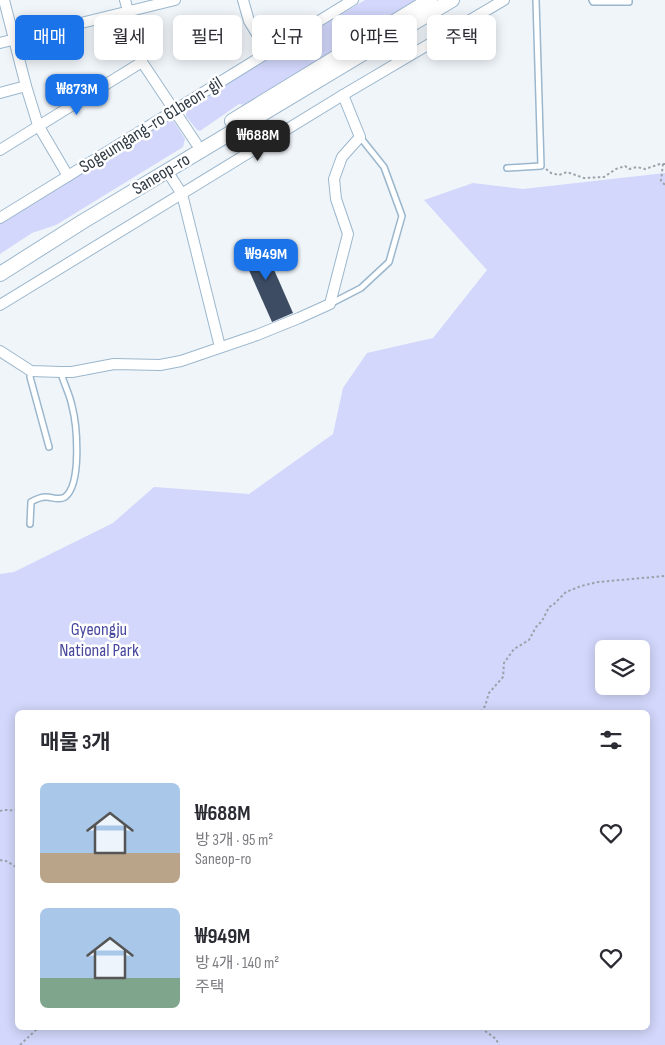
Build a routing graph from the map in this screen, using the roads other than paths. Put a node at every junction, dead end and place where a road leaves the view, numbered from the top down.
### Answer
1 (4, 0) edge
2 (125, 0) edge
3 (175, 0) edge
4 (243, 0) edge
5 (353, 0) edge
6 (430, 0) edge
7 (452, 0) edge
8 (504, 0) edge
9 (536, 0) edge
10 (592, 0) edge
11 (629, 0) edge
12 (128, 12) junction
13 (322, 19) edge
14 (252, 26) edge
15 (14, 39) junction
16 (0, 43) edge
17 (255, 60) edge
18 (142, 62) junction
19 (26, 86) junction
20 (0, 93) edge
21 (344, 95) junction
22 (174, 110) junction
23 (38, 126) junction
24 (360, 137) junction
25 (196, 143) junction
26 (0, 150) edge
27 (506, 168) dead end
28 (167, 171) junction
29 (68, 176) junction
30 (182, 194) junction
31 (0, 218) edge
32 (0, 264) edge
33 (0, 274) edge
34 (330, 304) junction
35 (0, 305) edge
36 (220, 347) junction
37 (0, 351) edge
38 (31, 371) junction
39 (61, 372) junction
40 (49, 447) dead end
41 (30, 524) dead end

1 - 15 street
2 - 12 street
3 - 12 street
4 - 14 street
5 - 13 street, Sogeumgang-ro 61beon-gil
6 - 25 street, Saneop-ro
7 - 28 street, Saneop-ro
8 - 21 street
9 - 27 lane
10 - 11 lane
12 - 15 street
12 - 18 street
15 - 16 street
15 - 19 street
17 - 22 street, Sogeumgang-ro 61beon-gil
18 - 22 street
18 - 23 street
19 - 20 street
19 - 23 street
21 - 24 street
21 - 30 street
22 - 25 street
22 - 29 street, Sogeumgang-ro 61beon-gil
23 - 26 street
23 - 29 street
24 - 34 street
24 - 34 lane
25 - 32 street, Saneop-ro
28 - 30 street
28 - 33 street, Saneop-ro
29 - 31 street, Sogeumgang-ro 61beon-gil
30 - 35 street
30 - 36 street
34 - 36 street
36 - 39 street
37 - 38 street
38 - 39 street
38 - 40 lane
39 - 41 lane

